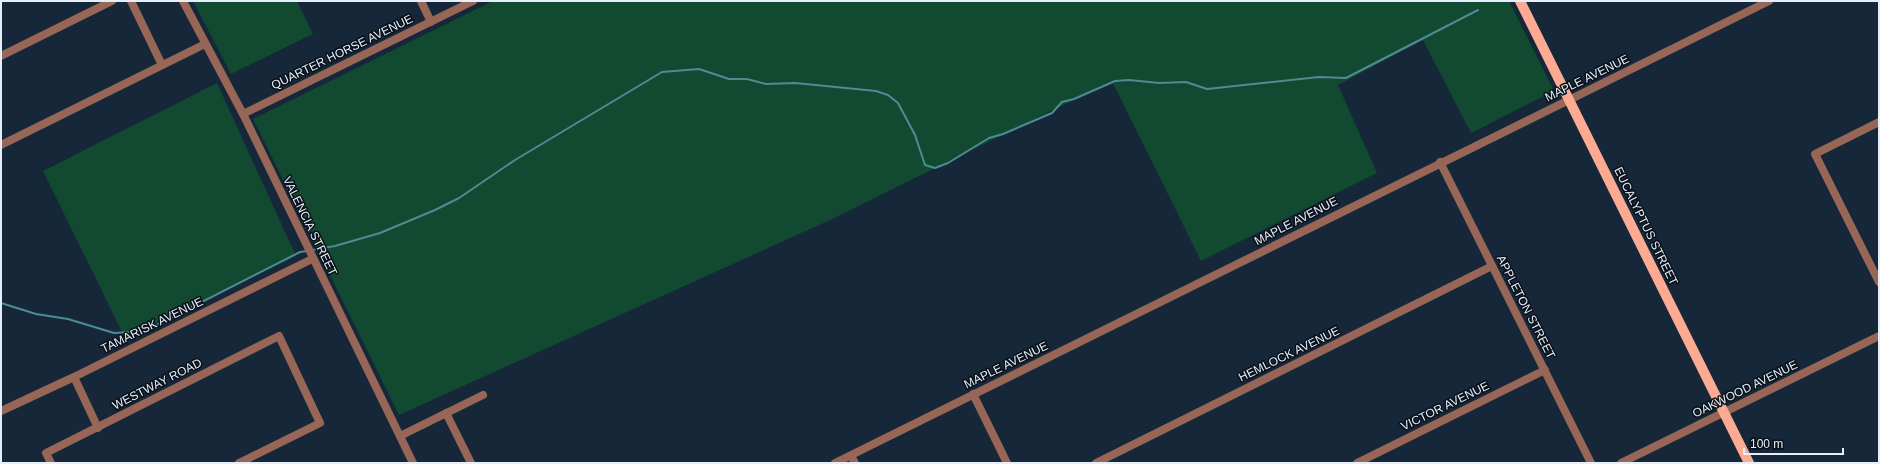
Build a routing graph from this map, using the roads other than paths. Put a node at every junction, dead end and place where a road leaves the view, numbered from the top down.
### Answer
1 (112, 1) edge
2 (131, 1) edge
3 (183, 1) edge
4 (421, 1) edge
5 (473, 1) edge
6 (1520, 1) edge
7 (1769, 1) edge
8 (431, 22) junction
9 (205, 44) junction
10 (1, 56) edge
11 (162, 65) junction
12 (1569, 101) junction
13 (243, 114) junction
14 (1879, 122) edge
15 (1, 144) edge
16 (1440, 162) junction
17 (312, 259) junction
18 (1492, 266) junction
19 (1879, 282) edge
20 (1879, 336) edge
21 (1544, 370) junction
22 (74, 377) junction
23 (973, 394) junction
24 (483, 395) dead end
25 (1, 411) edge
26 (446, 413) junction
27 (1724, 413) junction
28 (98, 428) junction
29 (400, 436) junction
30 (853, 459) edge
31 (50, 463) edge
32 (239, 463) edge
33 (412, 463) edge
34 (471, 463) edge
35 (835, 463) edge
36 (1007, 463) edge
37 (1096, 463) edge
38 (1357, 463) edge
39 (1591, 463) edge
40 (1621, 463) edge
41 (1749, 463) edge

1 - 10 street
2 - 11 street
3 - 9 street, VALENCIA STREET
4 - 8 street
5 - 8 street, QUARTER HORSE AVENUE
6 - 12 main road, EUCALYPTUS STREET
7 - 12 street, MAPLE AVENUE
8 - 13 street, QUARTER HORSE AVENUE
9 - 11 street
9 - 13 street, VALENCIA STREET
11 - 15 street
12 - 16 street, MAPLE AVENUE
12 - 27 main road, EUCALYPTUS STREET
13 - 17 street, VALENCIA STREET
14 - 19 street
16 - 18 street, APPLETON STREET
16 - 23 street, MAPLE AVENUE
17 - 22 street, TAMARISK AVENUE
17 - 29 street, VALENCIA STREET
18 - 21 street, APPLETON STREET
18 - 37 street, HEMLOCK AVENUE
20 - 27 street, OAKWOOD AVENUE
21 - 38 street, VICTOR AVENUE
21 - 39 street, APPLETON STREET
22 - 25 street, TAMARISK AVENUE
22 - 28 street
23 - 30 street, MAPLE AVENUE
23 - 36 street
24 - 26 street
26 - 29 street
26 - 34 street
27 - 40 street, OAKWOOD AVENUE
27 - 41 main road, EUCALYPTUS STREET
28 - 31 street, WESTWAY ROAD
28 - 32 street, WESTWAY ROAD
29 - 33 street, VALENCIA STREET
30 - 35 street, MAPLE AVENUE

